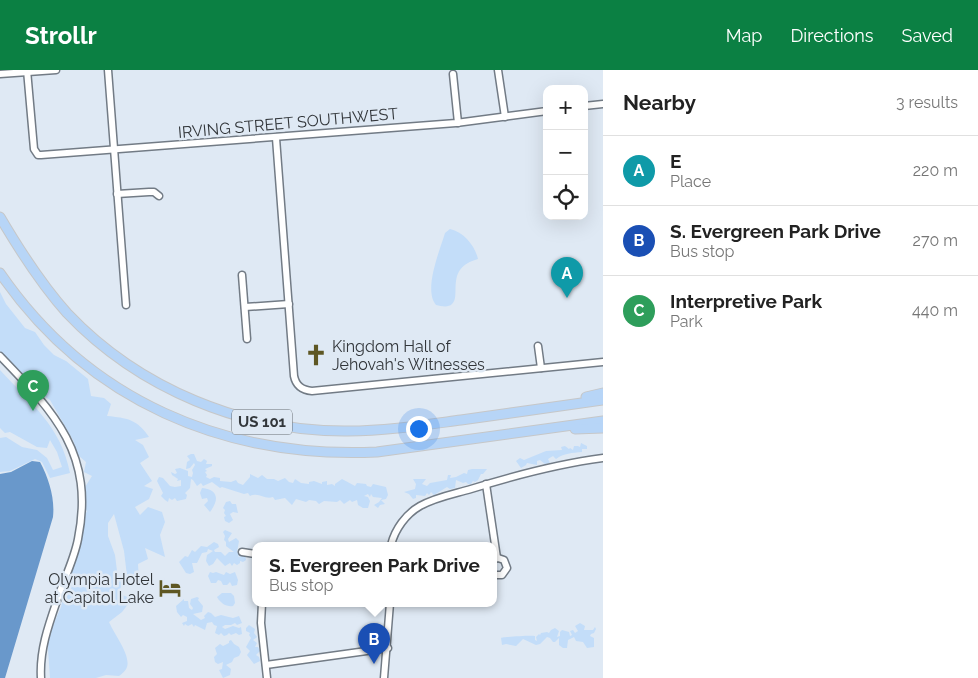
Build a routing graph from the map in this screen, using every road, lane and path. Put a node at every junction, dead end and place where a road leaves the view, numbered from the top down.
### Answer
1 (56, 70) edge
2 (108, 70) edge
3 (498, 70) edge
4 (27, 71) edge
5 (0, 74) edge
6 (453, 74) dead end
7 (603, 104) edge
8 (588, 106) edge
9 (543, 112) edge
10 (504, 117) junction
11 (458, 123) junction
12 (276, 138) junction
13 (114, 151) junction
14 (117, 194) junction
15 (159, 196) dead end
16 (0, 217) edge
17 (0, 273) edge
18 (242, 275) dead end
19 (289, 304) junction
20 (126, 305) dead end
21 (245, 307) junction
22 (247, 338) dead end
23 (538, 346) dead end
24 (0, 356) edge
25 (603, 362) edge
26 (541, 368) junction
27 (603, 393) edge
28 (603, 400) edge
29 (552, 407) junction
30 (603, 421) edge
31 (555, 427) junction
32 (603, 428) edge
33 (603, 458) edge
34 (486, 484) junction
35 (392, 542) edge
36 (493, 542) edge
37 (242, 552) dead end
38 (252, 554) edge
39 (497, 559) edge
40 (497, 576) edge
41 (262, 607) edge
42 (390, 607) edge
43 (388, 648) junction
44 (266, 665) junction
45 (41, 678) edge
46 (267, 678) edge
47 (384, 678) edge

1 - 4 street
2 - 13 street
3 - 10 street
4 - 5 street
4 - 13 street, IRVING STREET SOUTHWEST
6 - 11 street
7 - 8 street
9 - 10 street, IRVING STREET SOUTHWEST
10 - 11 street, IRVING STREET SOUTHWEST
11 - 12 street, IRVING STREET SOUTHWEST
12 - 13 street, IRVING STREET SOUTHWEST
12 - 19 street
13 - 14 street
14 - 15 street
14 - 20 street
16 - 29 highway, US 101
17 - 31 highway, US 101
18 - 21 street
19 - 21 street
19 - 26 street
21 - 22 street
23 - 26 street
24 - 45 street
25 - 26 street
27 - 29 highway
28 - 29 highway, US 101
30 - 31 highway, US 101
31 - 32 highway
33 - 34 street
34 - 35 street
34 - 36 street
37 - 38 street
39 - 40 street
41 - 44 street
42 - 43 street
43 - 44 street
43 - 47 street
44 - 46 street

